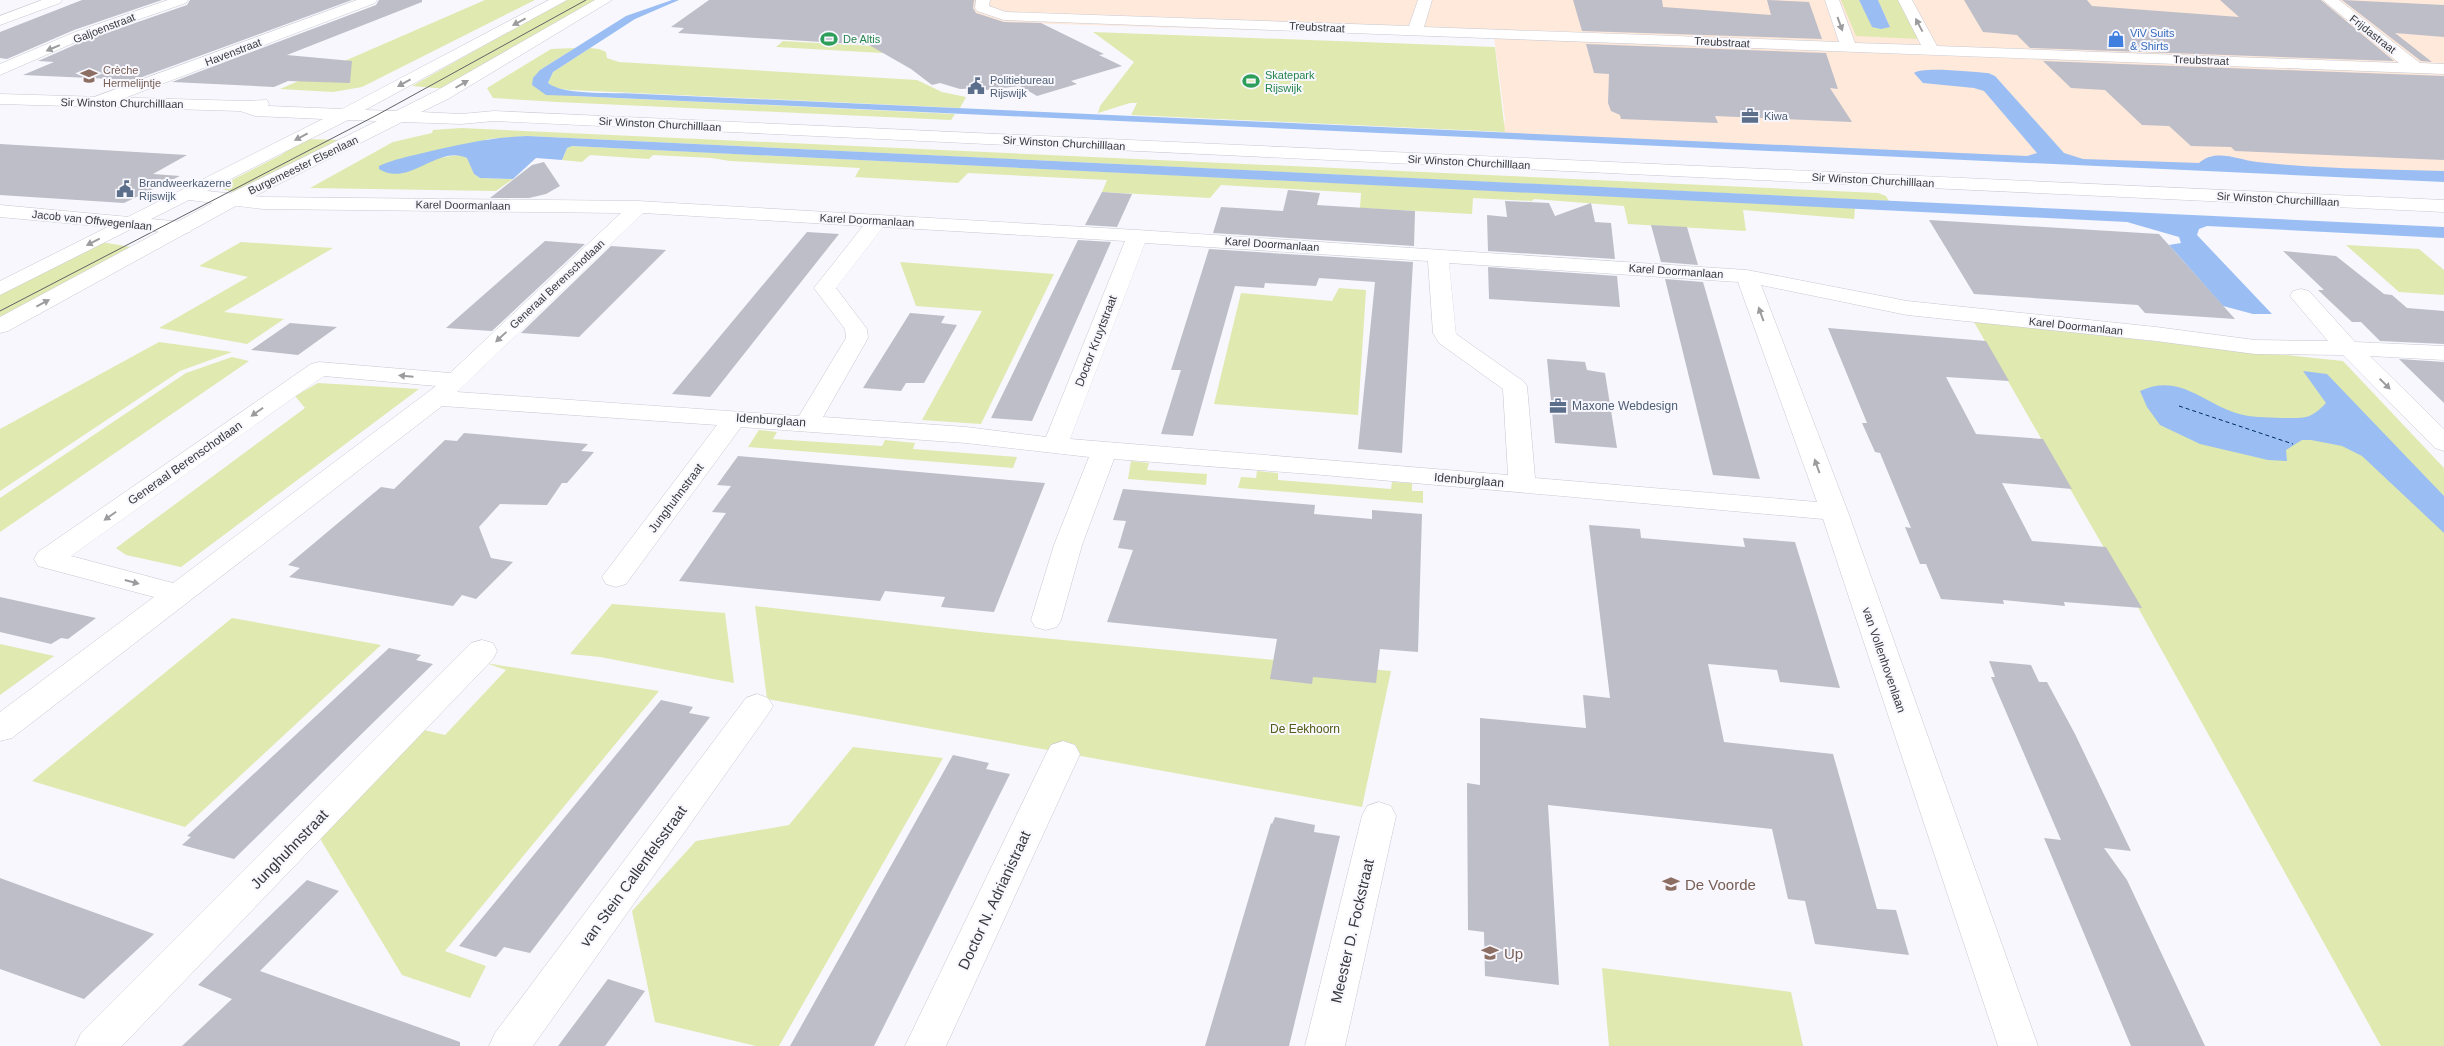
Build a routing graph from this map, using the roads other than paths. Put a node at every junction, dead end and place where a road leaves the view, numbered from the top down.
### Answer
1 (55, 0) edge
2 (180, 0) edge
3 (370, 0) edge
4 (560, 0) edge
5 (605, 0) edge
6 (983, 0) edge
7 (1425, 0) edge
8 (1832, 0) edge
9 (1905, 0) edge
10 (2330, 0) edge
11 (1162, 7) dead end
12 (0, 21) edge
13 (1151, 21) junction
14 (1415, 31) junction
15 (1849, 48) junction
16 (1932, 51) junction
17 (2416, 68) junction
18 (2444, 69) edge
19 (0, 70) edge
20 (0, 99) edge
21 (95, 103) junction
22 (418, 106) junction
23 (352, 110) junction
24 (400, 116) junction
25 (494, 116) junction
26 (188, 195) junction
27 (236, 198) junction
28 (2444, 206) edge
29 (638, 208) junction
30 (0, 211) edge
31 (29, 213) junction
32 (877, 221) junction
33 (130, 223) junction
34 (0, 228) edge
35 (184, 228) junction
36 (1137, 236) junction
37 (1438, 255) junction
38 (1747, 276) junction
39 (0, 288) edge
40 (2301, 296) dead end
41 (0, 326) edge
42 (2351, 350) junction
43 (2444, 353) edge
44 (446, 389) junction
45 (735, 418) junction
46 (807, 422) junction
47 (2444, 443) edge
48 (1055, 446) junction
49 (1104, 451) junction
50 (1522, 484) junction
51 (1834, 512) junction
52 (616, 577) dead end
53 (177, 594) junction
54 (1046, 620) dead end
55 (482, 651) dead end
56 (757, 706) dead end
57 (0, 729) edge
58 (1063, 754) dead end
59 (1379, 816) dead end
60 (95, 1046) edge
61 (509, 1046) edge
62 (925, 1046) edge
63 (1325, 1046) edge
64 (2018, 1046) edge

1 - 12 street
2 -> 19 street, Galjoenstraat
3 - 21 street, Havenstraat
4 -> 23 street, Burgemeester Elsenlaan
22 -> 5 street, Burgemeester Elsenlaan
6 - 13 street, Treubstraat
7 - 14 street
8 -> 15 street
16 -> 9 street
10 - 17 street, Frijdastraat
11 - 13 street
13 - 14 street, Treubstraat
14 - 15 street, Treubstraat
15 - 16 street, Treubstraat
16 - 17 street, Treubstraat
17 - 18 street, Treubstraat
20 - 21 street, Sir Winston Churchilllaan
21 - 23 street, Sir Winston Churchilllaan
22 - 23 street, Sir Winston Churchilllaan
22 - 24 street, Burgemeester Elsenlaan
22 - 25 street, Sir Winston Churchilllaan
23 - 24 street, Sir Winston Churchilllaan
23 -> 26 street, Burgemeester Elsenlaan
24 - 25 street, Sir Winston Churchilllaan
24 - 27 street, Burgemeester Elsenlaan
25 - 28 street, Sir Winston Churchilllaan
26 - 27 street, Karel Doormanlaan
26 - 33 street, Burgemeester Elsenlaan
27 - 29 street, Karel Doormanlaan
27 - 35 street, Burgemeester Elsenlaan
29 - 32 street, Karel Doormanlaan
29 -> 44 street, Generaal Berenschotlaan
30 - 31 street, Jacob van Offwegenlaan
31 - 33 street, Jacob van Offwegenlaan
31 - 34 street
32 - 36 street, Karel Doormanlaan
32 - 46 street
33 - 35 street, Jacob van Offwegenlaan
33 -> 39 street, Burgemeester Elsenlaan
41 -> 35 street, Burgemeester Elsenlaan
36 - 37 street, Karel Doormanlaan
36 - 48 street, Doctor Kruytstraat
37 - 38 street, Karel Doormanlaan
37 - 50 street
38 - 42 street, Karel Doormanlaan
51 -> 38 street, van Vollenhovenlaan
40 - 42 street
42 - 43 street, Karel Doormanlaan
42 -> 47 street
44 - 45 street, Idenburglaan
44 - 53 street, Generaal Berenschotlaan
44 -> 53 street, Generaal Berenschotlaan
45 - 46 street, Idenburglaan
45 - 52 street, Junghuhnstraat
46 - 48 street, Idenburglaan
48 - 49 street, Idenburglaan
49 - 50 street, Idenburglaan
49 - 54 street
50 - 51 street, Idenburglaan
51 - 64 street, van Vollenhovenlaan
53 - 57 street, Generaal Berenschotlaan
55 - 60 street, Junghuhnstraat
56 - 61 street, van Stein Callenfelsstraat
58 - 62 street, Doctor N. Adrianistraat
59 - 63 street, Meester D. Fockstraat

